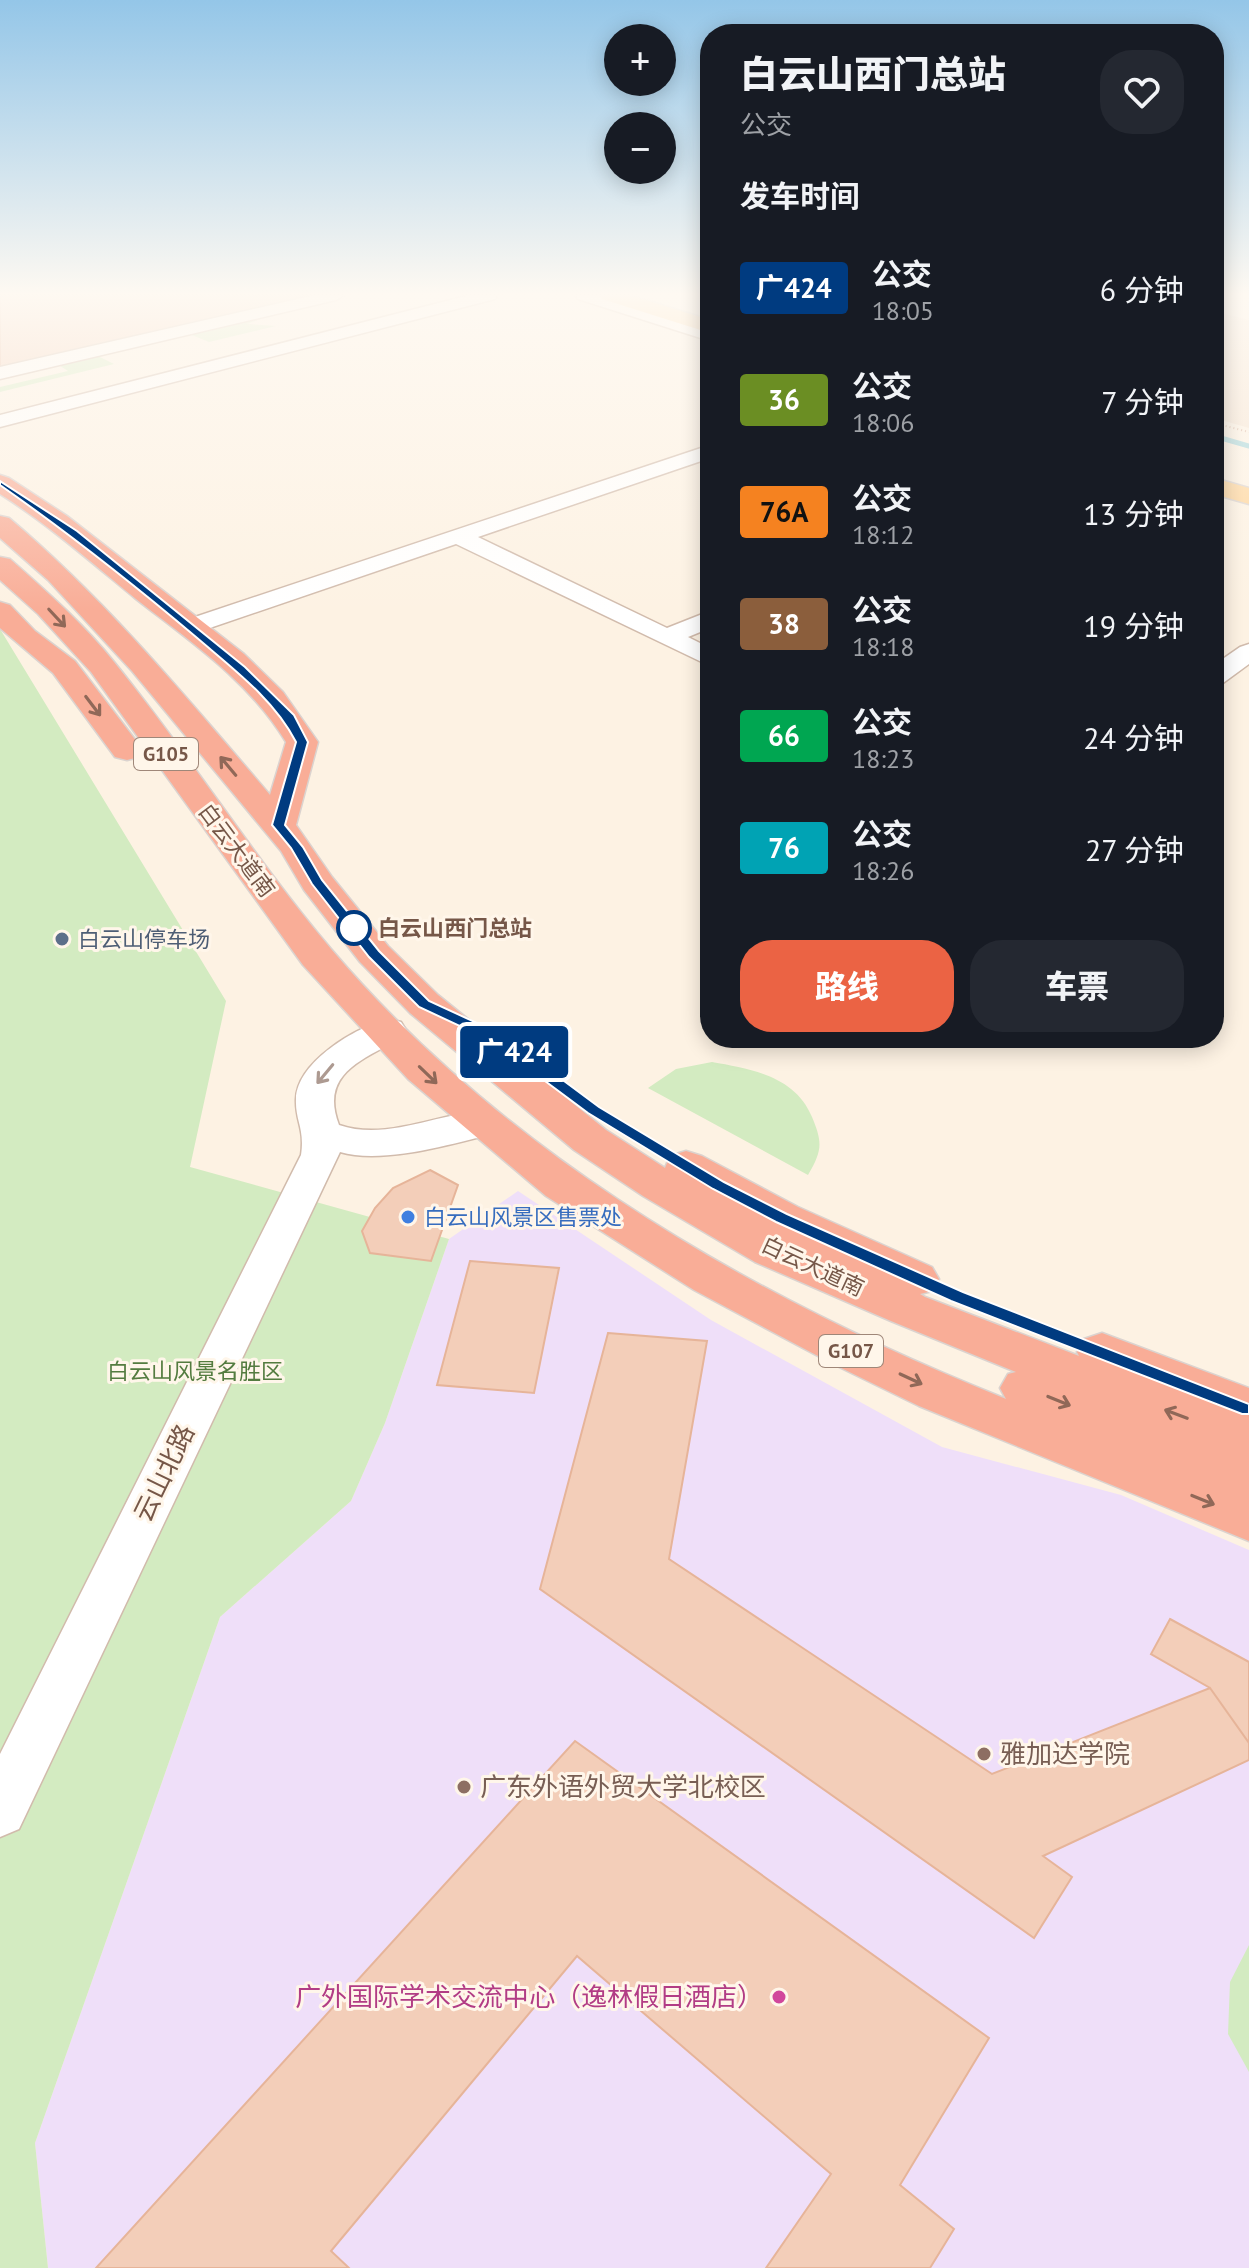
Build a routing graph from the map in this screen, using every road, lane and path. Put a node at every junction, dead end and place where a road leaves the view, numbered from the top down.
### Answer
1 (20, 401) edge
2 (78, 401) edge
3 (0, 406) edge
4 (0, 421) edge
5 (1224, 426) edge
6 (1249, 432) edge
7 (700, 455) edge
8 (668, 466) junction
9 (1224, 469) edge
10 (1249, 475) edge
11 (696, 476) dead end
12 (0, 483) edge
13 (1224, 489) edge
14 (1249, 496) edge
15 (0, 524) edge
16 (459, 537) junction
17 (0, 565) edge
18 (0, 611) edge
19 (700, 623) edge
20 (189, 627) junction
21 (667, 637) junction
22 (1243, 642) edge
23 (700, 653) edge
24 (1224, 659) edge
25 (279, 825) junction
26 (224, 833) junction
27 (406, 1017) junction
28 (486, 1123) junction
29 (323, 1133) junction
30 (1249, 1409) edge
31 (1249, 1443) edge
32 (1249, 1476) edge
33 (1249, 1519) edge
34 (0, 1811) edge

1 - 3 street
2 - 4 street
5 - 6 path
7 - 8 street
8 - 11 street
8 - 16 street
9 - 10 main road
12 - 20 highway
13 - 14 main road
25 -> 15 highway, 白云大道南 / G105
16 - 20 street
16 - 21 street
17 -> 26 highway, 白云大道南 / G105
18 -> 26 highway
19 - 21 street
20 - 25 highway
21 - 23 street
22 - 24 street
25 - 27 highway, 白云大道南 / G105
26 - 27 highway, 白云大道南 / G105
27 -> 28 highway, 白云大道南 / G105
27 -> 29 street
27 - 30 highway, 白云大道南
31 -> 27 highway, 白云大道南 / G105
28 - 29 street
28 -> 32 highway, 白云大道南 / G105
28 -> 33 highway, 白云大道南 / G107
29 - 34 street, 云山北路

